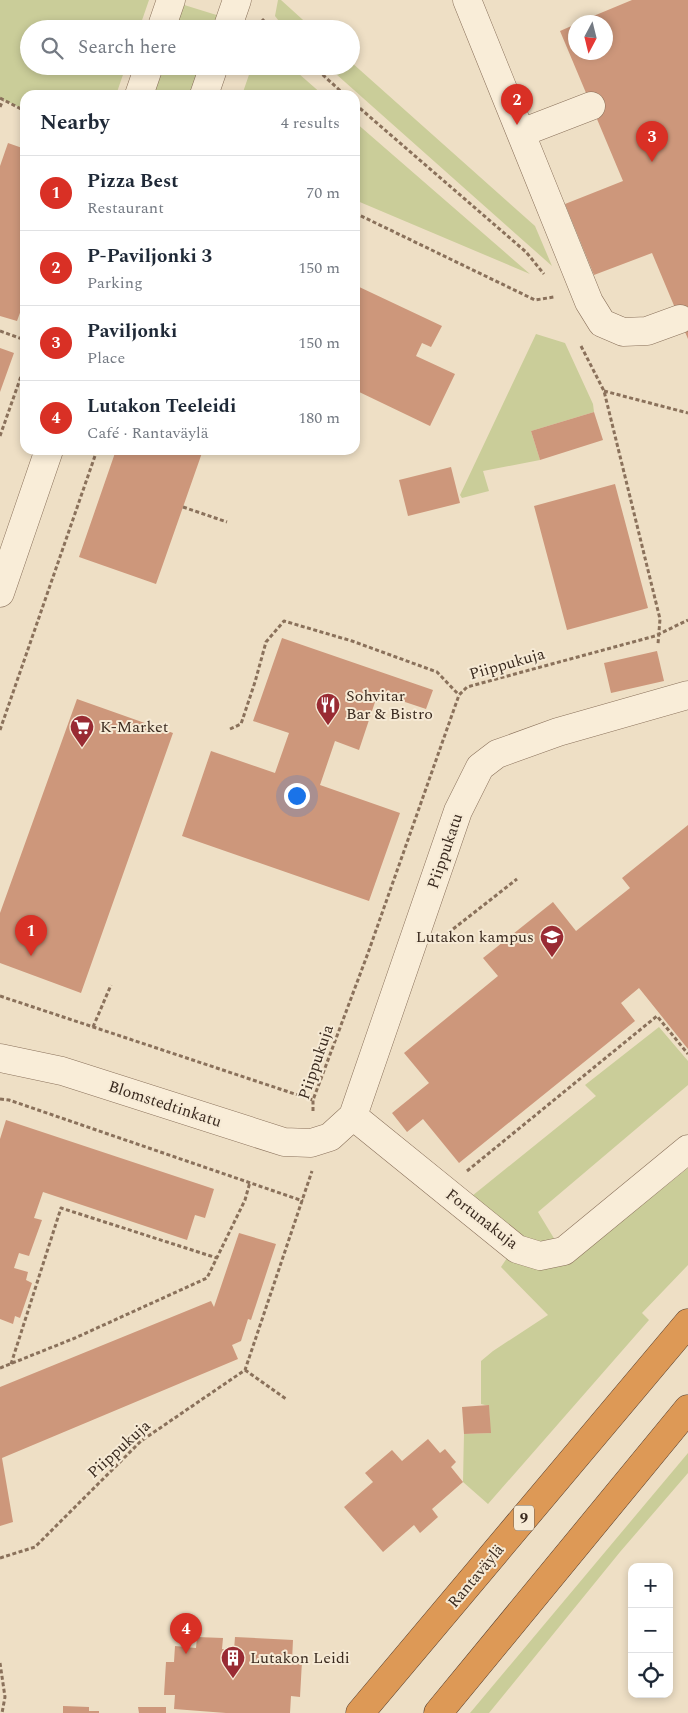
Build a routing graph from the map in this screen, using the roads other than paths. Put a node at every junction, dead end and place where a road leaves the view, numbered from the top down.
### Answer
1 (171, 0) edge
2 (237, 0) edge
3 (467, 0) edge
4 (165, 20) edge
5 (230, 20) edge
6 (146, 75) edge
7 (211, 75) edge
8 (141, 90) edge
9 (206, 90) edge
10 (592, 106) dead end
11 (521, 133) junction
12 (680, 319) dead end
13 (47, 455) edge
14 (2, 580) edge
15 (688, 695) edge
16 (0, 1058) edge
17 (353, 1116) junction
18 (320, 1140) joint
19 (688, 1149) edge
20 (688, 1324) edge
21 (688, 1409) edge
22 (360, 1713) edge
23 (438, 1713) edge

1 - 4 street
2 - 5 street
3 - 11 street
6 - 8 street
7 - 9 street
10 - 11 street
11 - 12 street
13 - 14 street
15 - 17 street, Piippukatu
16 - 18 street, Blomstedtinkatu
17 - 18 street, Piippukatu
17 - 19 street, Fortunakuja
20 - 22 highway, Rantaväylä / 9
21 - 23 highway

